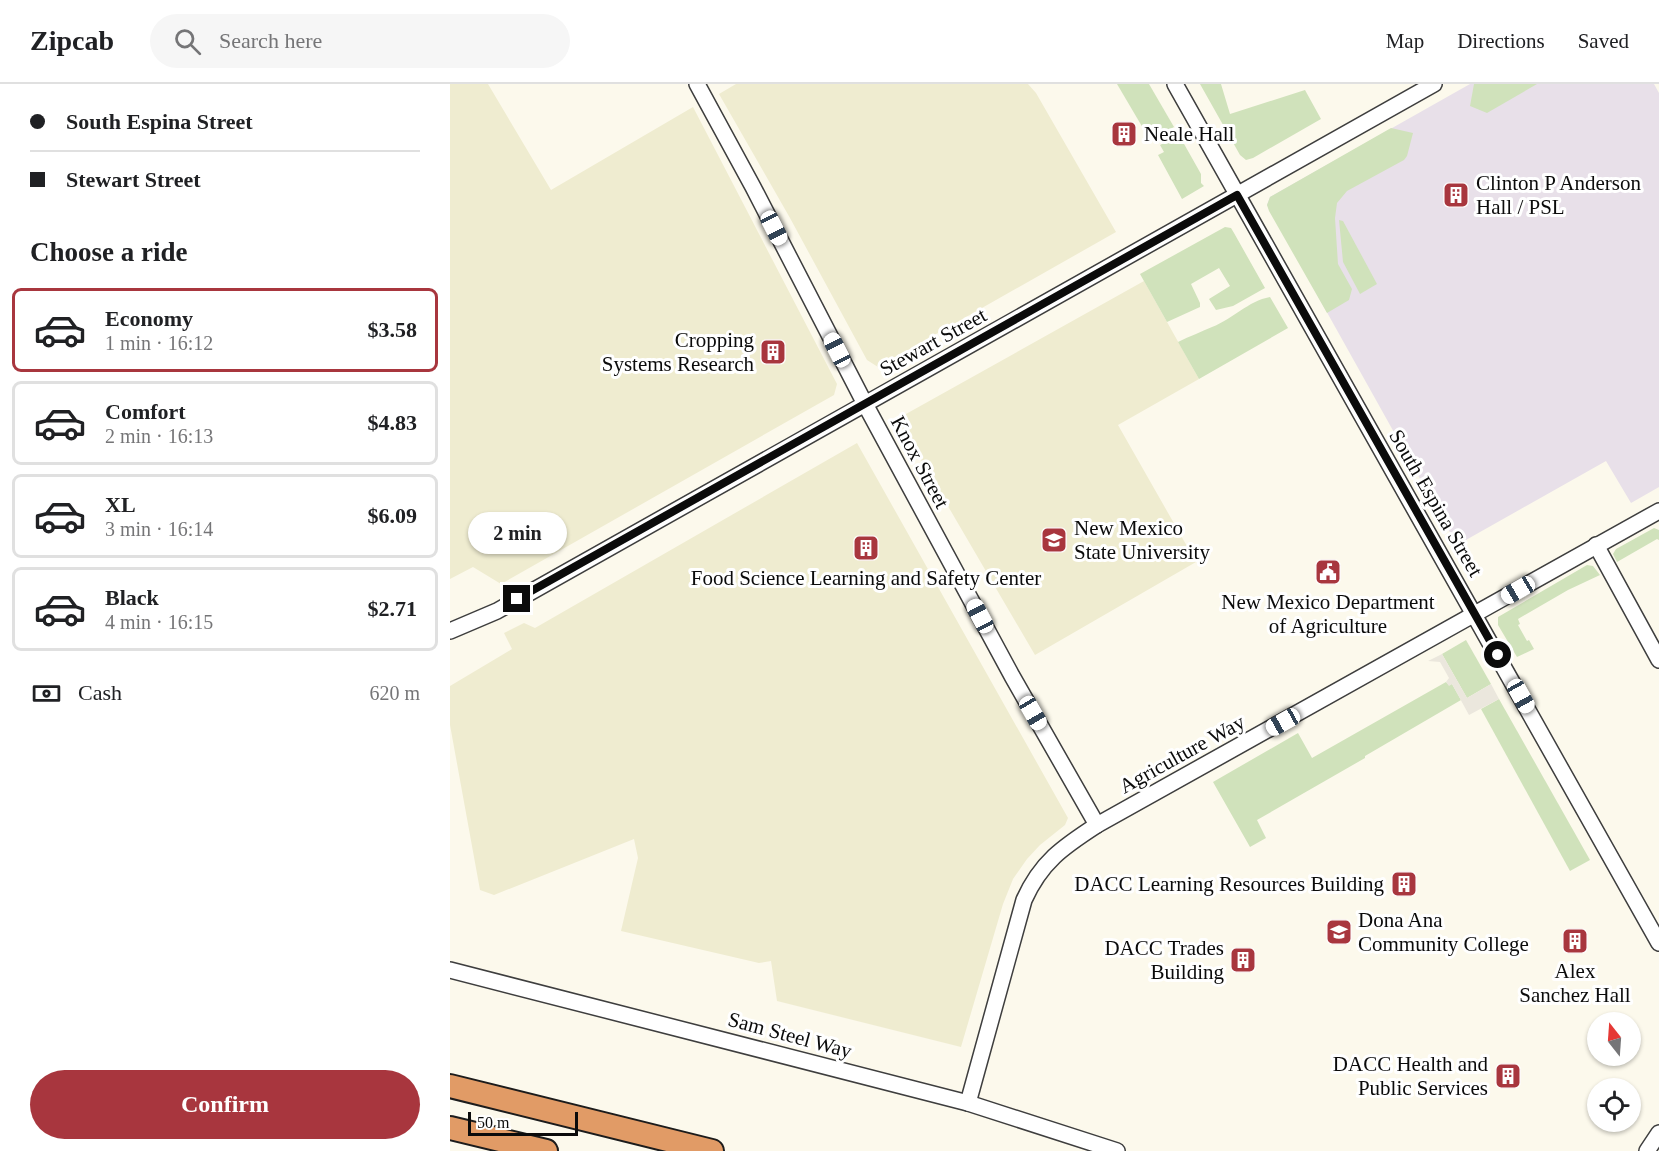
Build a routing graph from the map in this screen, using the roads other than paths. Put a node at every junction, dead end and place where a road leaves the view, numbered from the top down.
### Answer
1 (697, 84) edge
2 (1175, 84) edge
3 (1434, 84) edge
4 (1237, 195) junction
5 (865, 404) junction
6 (1657, 515) edge
7 (1596, 545) junction
8 (1475, 615) junction
9 (450, 631) edge
10 (1659, 660) edge
11 (1097, 825) junction
12 (1659, 943) edge
13 (450, 970) edge
14 (450, 1086) edge
15 (968, 1103) junction
16 (453, 1129) edge
17 (1659, 1133) edge
18 (546, 1151) edge
19 (711, 1151) edge
20 (1117, 1151) edge
21 (1647, 1151) edge

1 - 5 street, Knox Street
2 - 4 street, South Espina Street
3 - 4 street, Stewart Street
4 - 5 street, Stewart Street
4 - 8 street, South Espina Street
5 - 9 street, Stewart Street
5 - 11 street, Knox Street
6 - 7 street, Agriculture Way
7 - 8 street, Agriculture Way
7 - 10 street
8 - 11 street, Agriculture Way
8 - 12 street, South Espina Street
11 - 15 street, Agriculture Way
13 - 15 street, Sam Steel Way
14 - 19 highway
15 - 20 street, Sam Steel Way
16 - 18 highway
17 - 21 street

